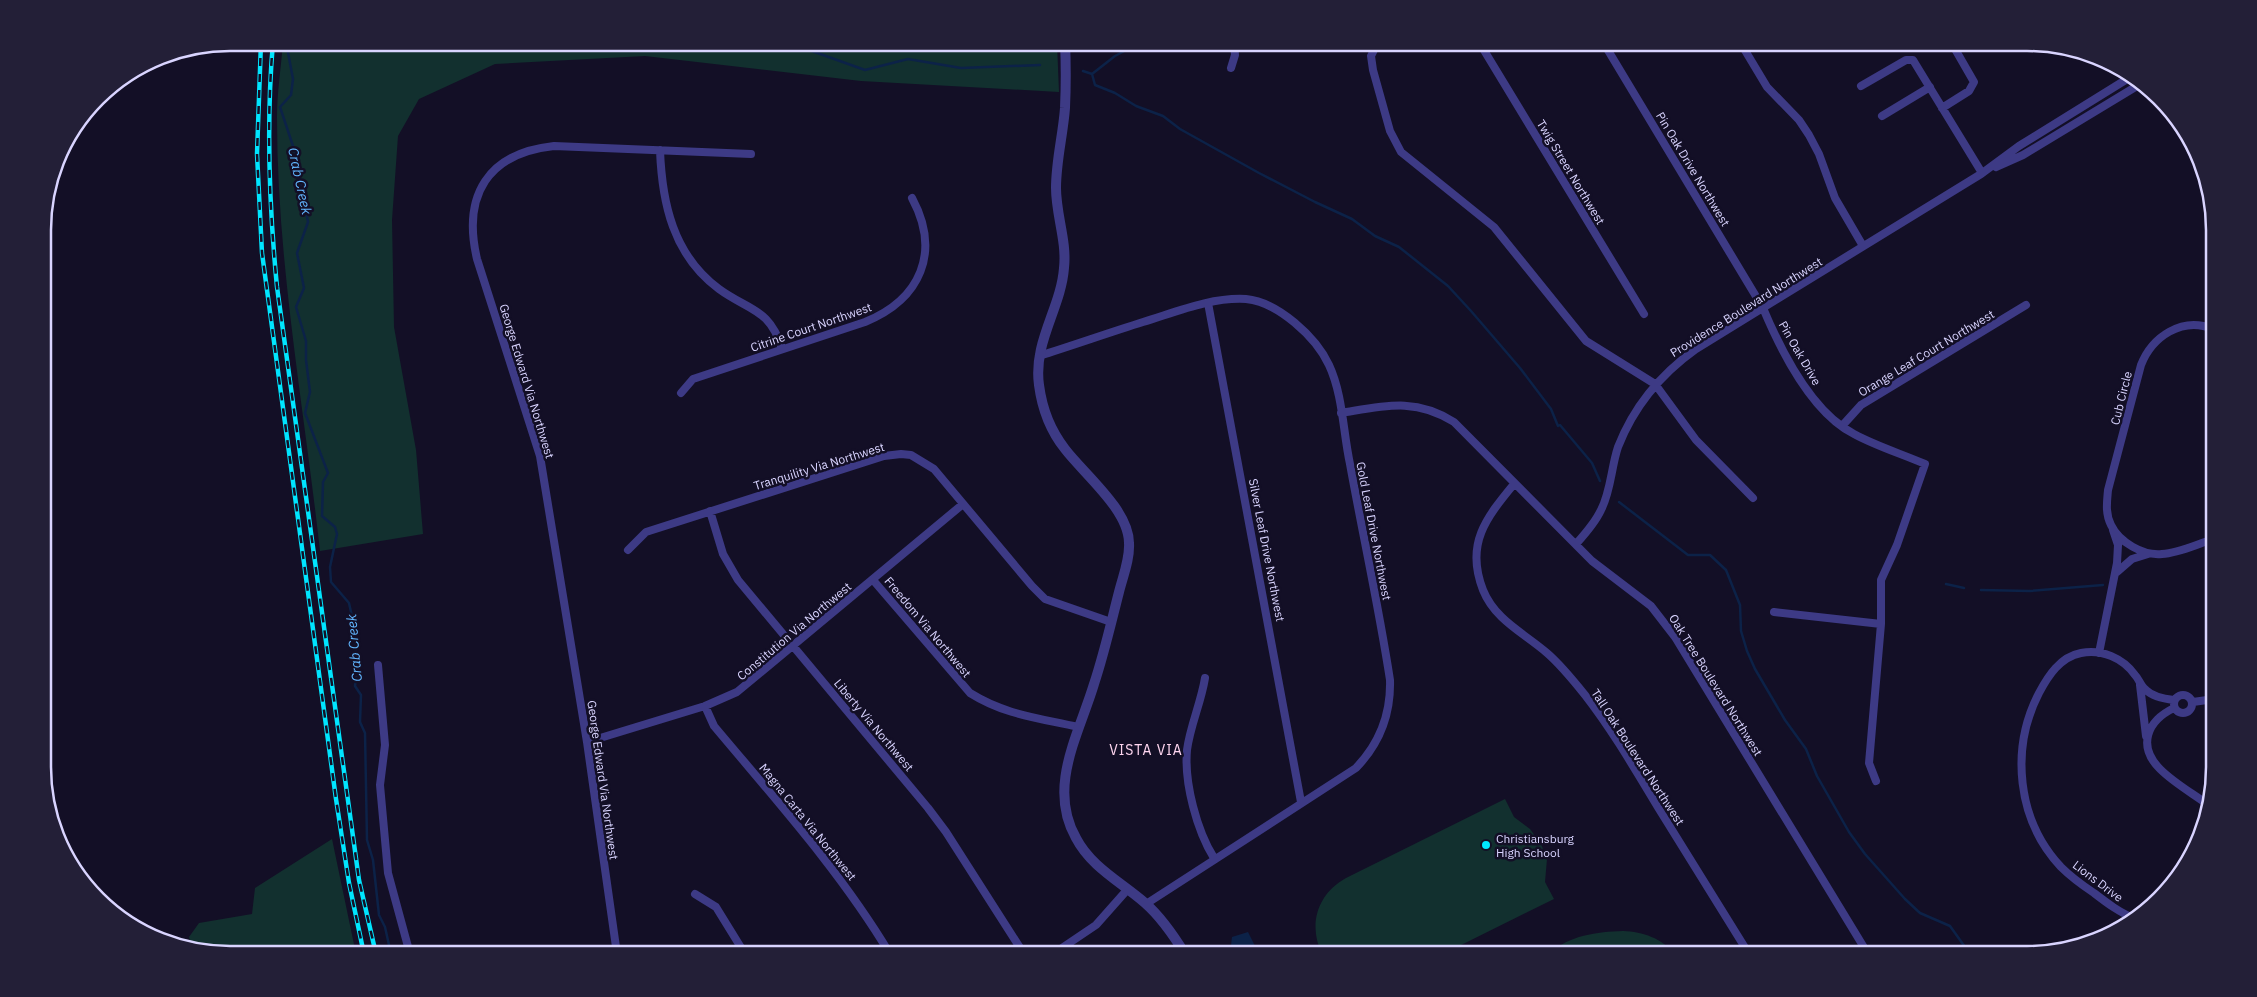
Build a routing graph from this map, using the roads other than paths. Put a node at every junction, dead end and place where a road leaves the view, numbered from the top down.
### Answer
1 (1065, 51) edge
2 (1235, 51) edge
3 (1374, 51) edge
4 (1484, 51) edge
5 (1609, 51) edge
6 (1745, 51) edge
7 (1956, 51) edge
8 (1232, 68) dead end
9 (2125, 80) edge
10 (1861, 86) dead end
11 (1930, 86) junction
12 (2134, 87) edge
13 (1942, 108) junction
14 (1882, 116) dead end
15 (660, 150) junction
16 (751, 154) dead end
17 (1982, 173) junction
18 (912, 198) dead end
19 (1863, 246) junction
20 (1208, 303) junction
21 (2026, 305) dead end
22 (1763, 308) junction
23 (1644, 314) dead end
24 (2206, 328) edge
25 (782, 349) junction
26 (1039, 356) junction
27 (1655, 384) junction
28 (681, 393) dead end
29 (1341, 413) junction
30 (1842, 426) junction
31 (1514, 484) junction
32 (1753, 498) dead end
33 (963, 504) junction
34 (710, 511) junction
35 (2111, 525) junction
36 (2206, 541) edge
37 (1576, 544) junction
38 (628, 550) dead end
39 (2148, 554) junction
40 (2116, 574) junction
41 (872, 580) junction
42 (1774, 612) dead end
43 (1111, 622) junction
44 (1881, 624) junction
45 (793, 646) junction
46 (2099, 653) junction
47 (378, 666) dead end
48 (1205, 678) dead end
49 (2139, 681) junction
50 (2206, 700) edge
51 (2194, 702) junction
52 (2174, 704) junction
53 (705, 706) junction
54 (1078, 727) junction
55 (2146, 740) junction
56 (587, 742) junction
57 (1876, 780) dead end
58 (2202, 801) edge
59 (1301, 802) junction
60 (1214, 858) junction
61 (1127, 890) junction
62 (695, 894) dead end
63 (1146, 904) junction
64 (2127, 915) edge
65 (408, 946) edge
66 (616, 946) edge
67 (740, 946) edge
68 (885, 946) edge
69 (1019, 946) edge
70 (1065, 946) edge
71 (1179, 946) edge
72 (1744, 946) edge
73 (1863, 946) edge

1 - 26 street
2 - 8 street
3 - 27 street
4 - 23 street, Twig Street Northwest
5 - 22 street, Pin Oak Drive Northwest
6 - 19 street
7 - 13 street
9 - 17 street, Providence Boulevard Northwest
10 - 11 street
11 - 13 street
11 - 14 street
12 - 17 street, Providence Boulevard Northwest
13 - 17 street
15 - 16 street, George Edward Via Northwest
15 - 25 street
15 - 56 street, George Edward Via Northwest
17 - 19 street, Providence Boulevard Northwest
18 - 25 street, Citrine Court Northwest
19 - 22 street, Providence Boulevard Northwest
20 - 26 street, Gold Leaf Drive Northwest
20 - 29 street, Gold Leaf Drive Northwest
20 - 59 street, Silver Leaf Drive Northwest
21 - 30 street, Orange Leaf Court Northwest
22 - 27 street, Providence Boulevard Northwest
22 - 30 street, Pin Oak Drive
24 - 35 street, Cub Circle
25 - 28 street, Citrine Court Northwest
26 - 43 street
27 - 32 street
27 - 37 street, Providence Boulevard Northwest
29 - 31 street, Oak Tree Boulevard Northwest
29 - 59 street, Gold Leaf Drive Northwest
30 - 44 street, Pin Oak Drive
31 - 37 street, Oak Tree Boulevard Northwest
31 - 72 street, Tall Oak Boulevard Northwest
33 - 34 street, Tranquility Via Northwest
33 - 41 street, Constitution Via Northwest
33 - 43 street, Tranquility Via Northwest
34 - 38 street, Tranquility Via Northwest
34 - 45 street, Liberty Via Northwest
35 - 39 street
35 - 40 street, Cub Circle
36 - 39 street
37 - 73 street, Oak Tree Boulevard Northwest
39 - 40 street
40 - 46 street, Cub Circle
41 - 45 street, Constitution Via Northwest
41 - 54 street, Freedom Via Northwest
42 - 44 street
43 - 54 street
44 - 57 street
45 - 53 street, Constitution Via Northwest
45 - 69 street, Liberty Via Northwest
46 - 49 street, Lions Drive
46 - 64 street, Lions Drive
47 - 65 street
48 - 60 street
49 - 52 street, Lions Drive
49 - 55 street
50 - 51 street
51 - 52 street
51 - 52 street
52 - 55 street
53 - 56 street, Constitution Via Northwest
53 - 68 street, Magna Carta Via Northwest
54 - 61 street
55 - 58 street
56 - 66 street, George Edward Via Northwest
59 - 60 street, Gold Leaf Drive Northwest
60 - 63 street, Gold Leaf Drive Northwest
61 - 63 street
61 - 70 street
62 - 67 street
63 - 71 street

